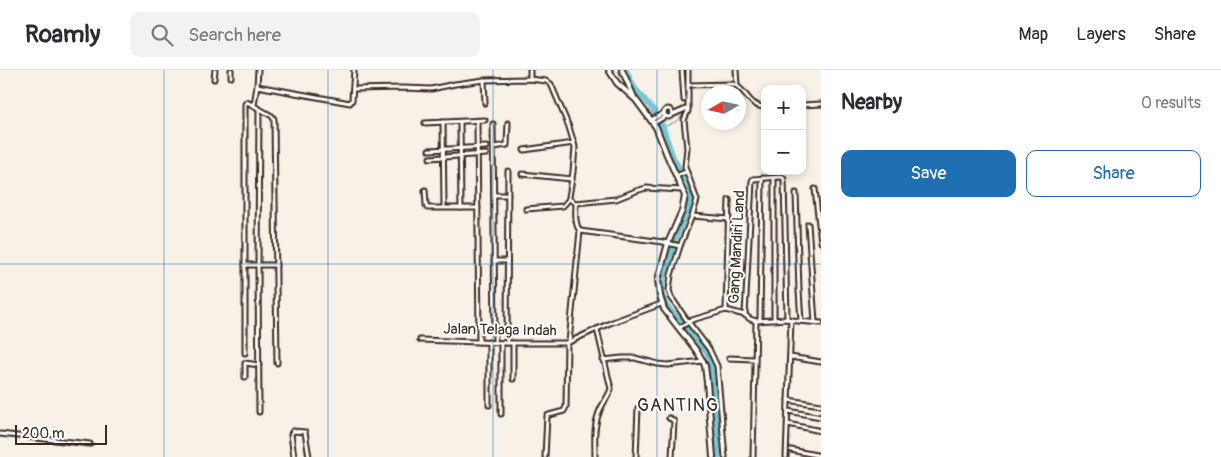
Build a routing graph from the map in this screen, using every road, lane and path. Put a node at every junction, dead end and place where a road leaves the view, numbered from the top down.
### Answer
1 (215, 70) edge
2 (231, 70) edge
3 (258, 70) edge
4 (354, 70) edge
5 (530, 70) edge
6 (609, 70) edge
7 (622, 70) edge
8 (682, 70) edge
9 (688, 70) edge
10 (736, 70) edge
11 (231, 77) dead end
12 (214, 78) dead end
13 (530, 79) junction
14 (484, 80) junction
15 (688, 85) junction
16 (735, 85) edge
17 (737, 85) edge
18 (257, 86) junction
19 (628, 86) junction
20 (623, 88) junction
21 (353, 89) junction
22 (746, 96) edge
23 (686, 97) junction
24 (636, 100) junction
25 (485, 103) dead end
26 (821, 104) edge
27 (254, 105) junction
28 (806, 105) edge
29 (761, 107) edge
30 (688, 108) junction
31 (259, 109) junction
32 (671, 110) junction
33 (678, 111) junction
34 (672, 115) junction
35 (663, 116) junction
36 (485, 120) dead end
37 (477, 121) junction
38 (653, 121) junction
39 (443, 122) junction
40 (460, 122) junction
41 (425, 123) dead end
42 (508, 123) dead end
43 (493, 124) dead end
44 (574, 145) junction
45 (460, 147) junction
46 (477, 147) junction
47 (486, 147) dead end
48 (494, 147) junction
49 (444, 149) junction
50 (429, 150) dead end
51 (524, 150) dead end
52 (486, 154) dead end
53 (477, 155) junction
54 (461, 156) junction
55 (444, 157) junction
56 (430, 158) dead end
57 (508, 171) dead end
58 (685, 172) junction
59 (522, 174) dead end
60 (677, 176) junction
61 (762, 178) junction
62 (774, 178) junction
63 (572, 179) junction
64 (425, 190) dead end
65 (682, 190) junction
66 (815, 190) dead end
67 (796, 193) dead end
68 (494, 195) junction
69 (508, 195) junction
70 (569, 199) junction
71 (729, 200) dead end
72 (576, 202) junction
73 (444, 208) junction
74 (461, 208) junction
75 (478, 208) junction
76 (526, 210) dead end
77 (692, 216) junction
78 (729, 219) junction
79 (808, 224) dead end
80 (580, 231) junction
81 (821, 242) edge
82 (669, 243) junction
83 (679, 245) junction
84 (494, 261) junction
85 (508, 261) junction
86 (245, 265) junction
87 (258, 265) junction
88 (276, 265) junction
89 (661, 304) junction
90 (726, 310) junction
91 (745, 315) junction
92 (774, 319) junction
93 (789, 319) junction
94 (758, 321) junction
95 (801, 321) junction
96 (688, 322) junction
97 (815, 322) junction
98 (821, 323) edge
99 (680, 327) junction
100 (597, 329) junction
101 (420, 340) dead end
102 (479, 342) junction
103 (488, 342) junction
104 (494, 342) junction
105 (501, 342) junction
106 (507, 343) junction
107 (568, 343) junction
108 (513, 344) junction
109 (245, 353) dead end
110 (790, 357) junction
111 (729, 358) dead end
112 (754, 359) junction
113 (603, 360) junction
114 (703, 361) junction
115 (821, 362) edge
116 (276, 363) dead end
117 (259, 364) junction
118 (245, 377) dead end
119 (512, 379) dead end
120 (788, 400) junction
121 (489, 405) dead end
122 (821, 405) edge
123 (638, 408) dead end
124 (788, 411) junction
125 (260, 412) dead end
126 (501, 414) dead end
127 (821, 417) edge
128 (669, 418) dead end
129 (788, 424) junction
130 (821, 430) edge
131 (0, 434) edge
132 (90, 444) dead end
133 (791, 450) dead end
134 (821, 456) edge
135 (294, 457) edge
136 (308, 457) edge
137 (546, 457) edge
138 (595, 457) edge
139 (636, 457) edge
140 (672, 457) edge
141 (713, 457) edge
142 (725, 457) edge
143 (753, 457) edge
144 (786, 457) edge

1 - 12 street
2 - 11 street
3 - 18 street
4 - 21 street
5 - 13 street
6 - 20 main road
7 - 19 main road
8 - 23 street
9 - 15 street
10 - 17 street
13 - 14 street
13 - 44 street
14 - 21 street
14 - 25 street
15 - 16 street
15 - 23 street
18 - 21 street
18 - 27 street
19 - 20 main road
19 - 24 main road
20 - 24 main road
22 - 29 street
23 - 30 street
24 - 38 main road
26 - 28 street
27 - 31 street
27 - 86 street
30 - 33 street
30 - 58 street
31 - 87 street
31 - 88 street
32 - 33 street
32 - 34 street
32 - 35 street
33 - 34 street
34 - 35 street
35 - 38 street
36 - 37 street
37 - 40 street
37 - 46 street
38 - 60 main road
39 - 40 street
39 - 41 street
39 - 49 street
40 - 45 street
42 - 48 street
43 - 48 street
44 - 51 street
44 - 63 street
45 - 46 street
45 - 49 street
45 - 54 street
46 - 47 street
46 - 53 street
48 - 68 street
49 - 50 street
49 - 55 street
52 - 53 street
53 - 54 street
53 - 75 street
54 - 55 street
54 - 74 street
55 - 56 street
55 - 73 street
57 - 69 street
58 - 60 street
58 - 77 street
59 - 63 street
60 - 65 main road
61 - 62 street
61 - 91 street, Gang Mandiri Land
61 - 94 street
62 - 92 street
62 - 93 street
63 - 70 street
64 - 73 street
65 - 72 street
65 - 82 main road
66 - 81 street
67 - 95 street
68 - 69 street
68 - 84 street
69 - 85 street
70 - 72 street
70 - 76 street
71 - 78 street
72 - 80 street
73 - 74 street
74 - 75 street
75 - 102 street
77 - 78 street
77 - 83 street
78 - 90 street
79 - 97 street
80 - 82 street
80 - 107 street
82 - 83 street
82 - 89 main road
83 - 96 street
84 - 85 street
84 - 104 street
85 - 106 street
86 - 87 street
86 - 109 street
87 - 88 street
87 - 117 street
88 - 116 street
89 - 99 main road
89 - 100 street, Jalan Telaga Indah
90 - 91 street
90 - 96 street
91 - 94 street
92 - 93 street
92 - 94 street
93 - 95 street
93 - 110 street
94 - 112 street
95 - 97 street
96 - 99 street
96 - 142 street
97 - 98 street
99 - 114 main road
100 - 107 street, Jalan Telaga Indah
100 - 113 street
101 - 102 street, Jalan Telaga Indah
102 - 103 street, Jalan Telaga Indah
103 - 104 street, Jalan Telaga Indah
103 - 121 street
104 - 105 street, Jalan Telaga Indah
105 - 106 street, Jalan Telaga Indah
105 - 126 street
106 - 108 street, Jalan Telaga Indah
107 - 108 street, Jalan Telaga Indah
107 - 137 street
108 - 119 street
110 - 115 street
110 - 120 street
111 - 112 street
112 - 143 street
113 - 114 street
113 - 138 street
114 - 141 main road
117 - 118 street
117 - 125 street
120 - 122 street
120 - 124 street
123 - 139 street
124 - 127 street
124 - 129 street
128 - 140 street
129 - 130 street
129 - 144 street
131 - 132 street
133 - 134 street
135 - 136 street

